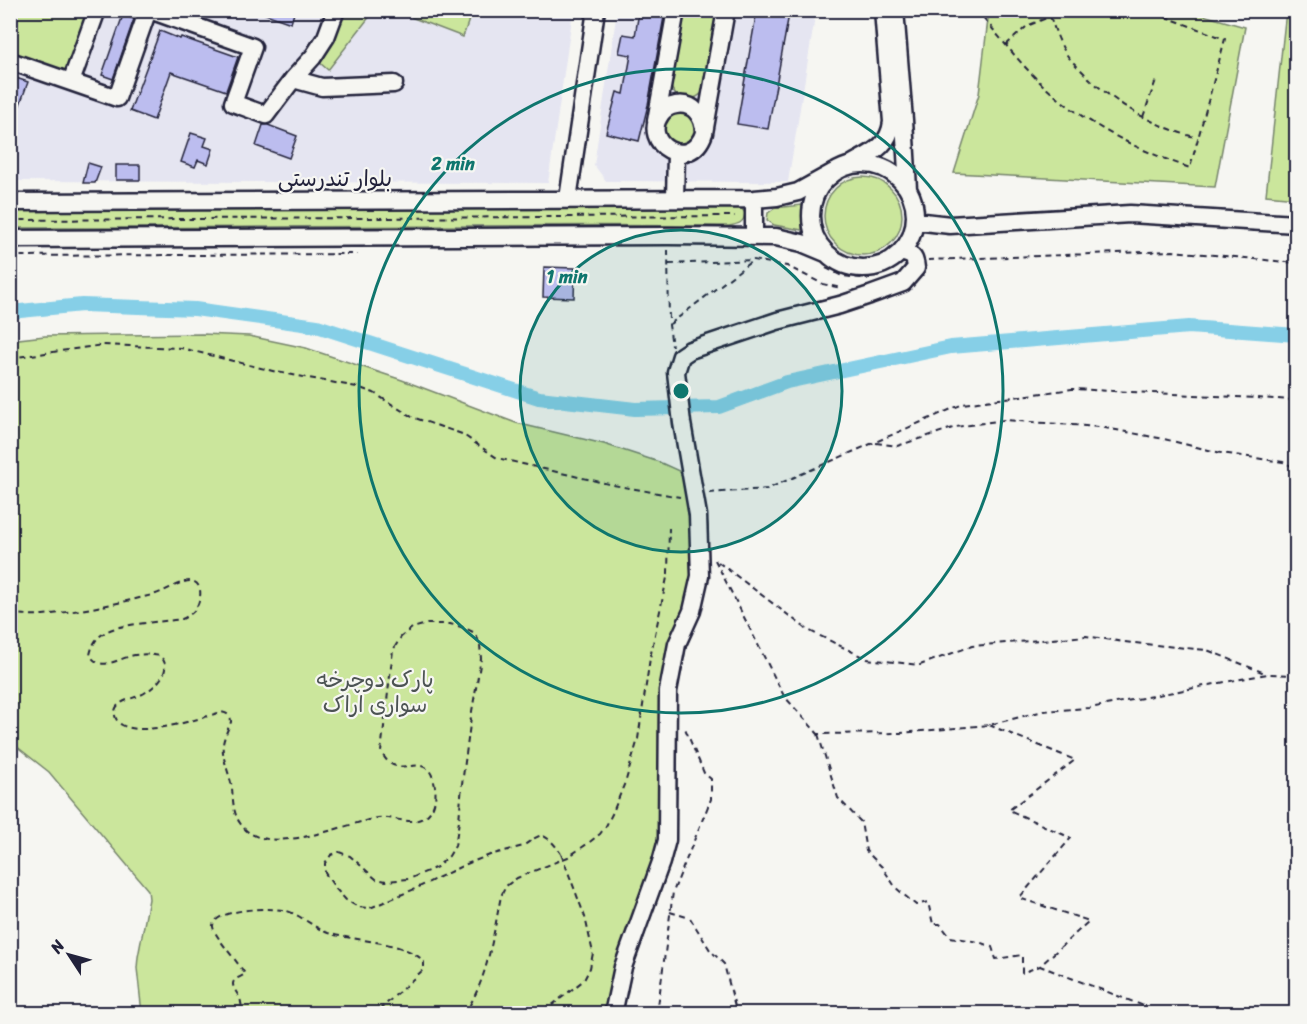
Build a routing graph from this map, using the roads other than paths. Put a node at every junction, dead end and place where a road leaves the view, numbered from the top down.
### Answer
1 (96, 10) edge
2 (149, 10) edge
3 (336, 10) edge
4 (596, 10) edge
5 (676, 10) edge
6 (726, 10) edge
7 (883, 10) edge
8 (895, 10) edge
9 (10, 61) edge
10 (293, 79) junction
11 (71, 82) junction
12 (394, 84) dead end
13 (898, 121) junction
14 (656, 125) junction
15 (704, 133) junction
16 (676, 153) junction
17 (842, 169) junction
18 (908, 189) junction
19 (568, 199) junction
20 (675, 199) junction
21 (754, 199) junction
22 (10, 202) edge
23 (915, 221) junction
24 (1296, 224) edge
25 (754, 236) junction
26 (10, 239) edge
27 (908, 256) junction
28 (825, 260) junction
29 (613, 1014) edge

1 - 11 street
2 - 10 street
2 - 11 street
3 - 10 street
4 - 19 street
5 - 14 street
6 - 15 street
7 - 13 street
8 - 13 street
9 - 11 street
10 - 12 street
13 - 17 street, بلوار تندرستی
13 - 18 street
14 - 15 street
14 - 16 street
15 - 16 street
16 - 20 street
17 - 18 street
17 - 21 street, بلوار تندرستی
17 - 28 street
18 - 23 street
19 - 20 street, بلوار تندرستی
19 - 22 street, بلوار تندرستی
20 - 21 street, بلوار تندرستی
21 - 25 street
23 - 24 street
23 - 27 street
25 - 26 street
25 - 28 street
27 - 28 street
27 - 29 street

